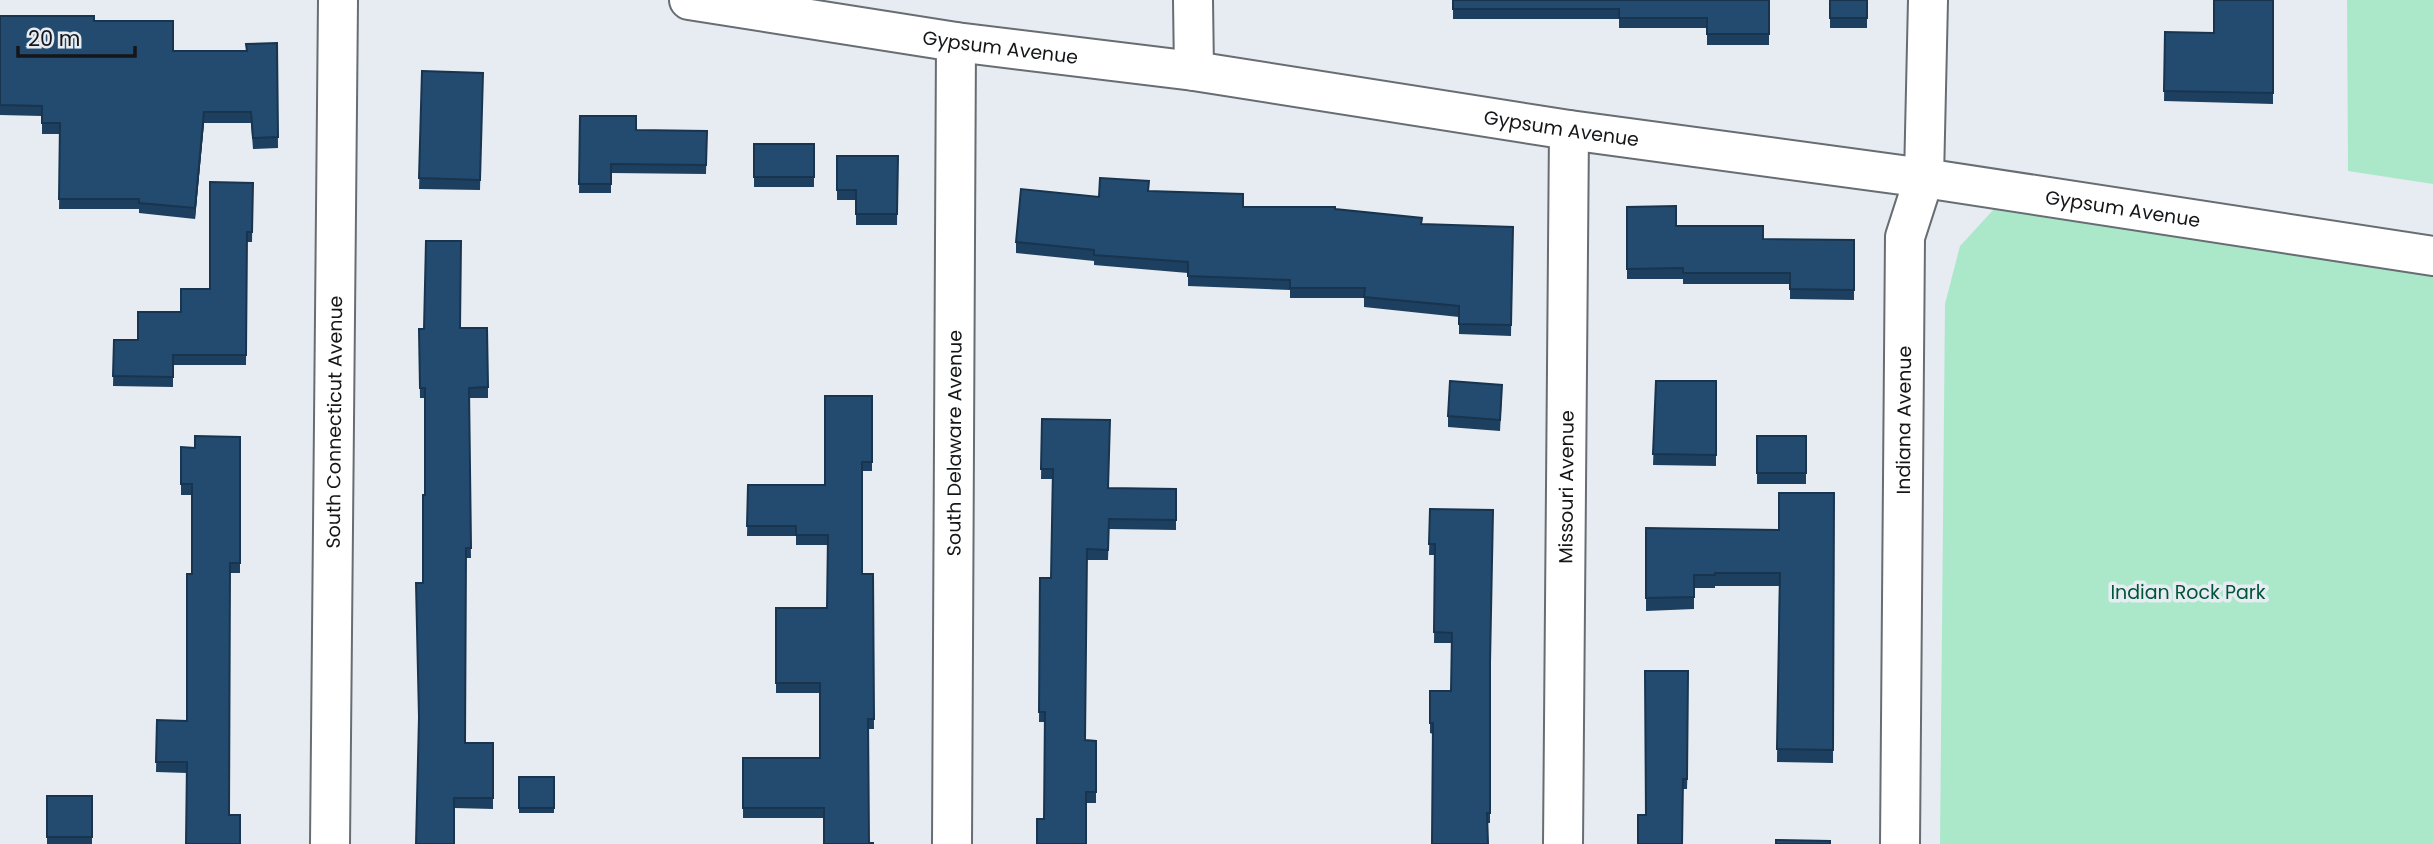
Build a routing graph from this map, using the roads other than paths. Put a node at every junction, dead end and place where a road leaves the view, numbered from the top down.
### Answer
1 (338, 0) edge
2 (689, 0) edge
3 (1193, 0) edge
4 (1928, 0) edge
5 (956, 42) junction
6 (1194, 71) junction
7 (1569, 130) junction
8 (1924, 178) junction
9 (2433, 256) edge
10 (330, 844) edge
11 (952, 844) edge
12 (1563, 844) edge
13 (1900, 844) edge

1 - 10 street, South Connecticut Avenue
2 - 5 street, Gypsum Avenue
3 - 6 street
4 - 8 street, Indiana Avenue
5 - 6 street, Gypsum Avenue
5 - 11 street, South Delaware Avenue
6 - 7 street, Gypsum Avenue
7 - 8 street, Gypsum Avenue
7 - 12 street, Missouri Avenue
8 - 9 street, Gypsum Avenue
8 - 13 street, Indiana Avenue

